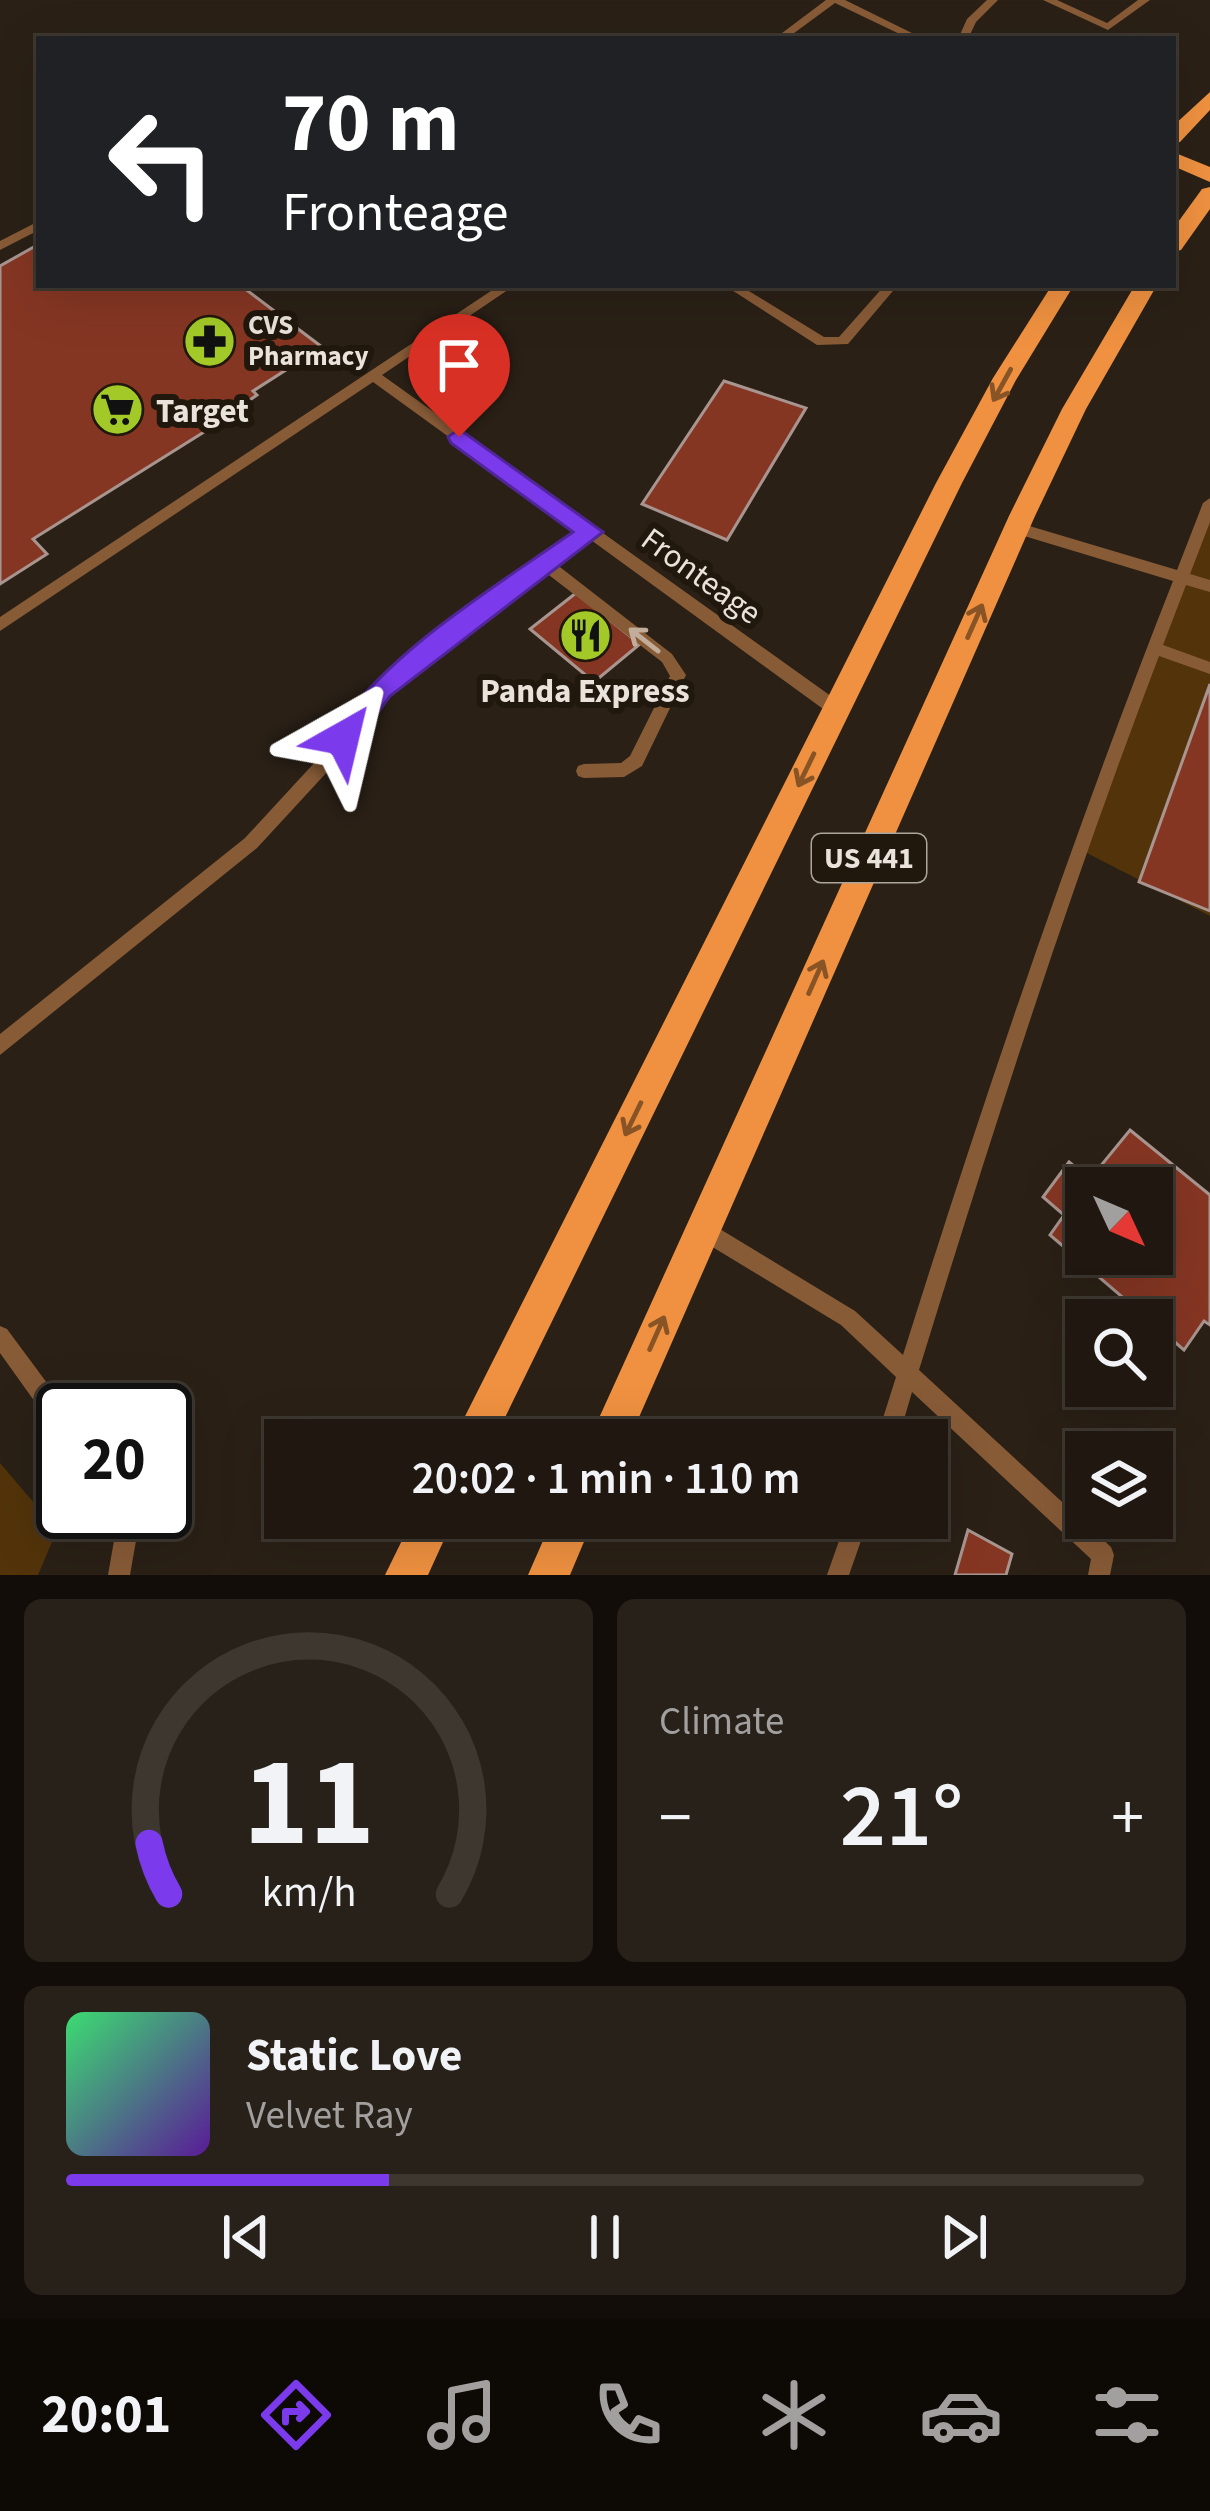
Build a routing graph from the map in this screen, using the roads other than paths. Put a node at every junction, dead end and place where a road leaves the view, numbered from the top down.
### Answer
1 (835, 0) edge
2 (993, 0) edge
3 (1048, 0) edge
4 (1145, 0) edge
5 (783, 36) edge
6 (913, 36) edge
7 (964, 36) edge
8 (1210, 98) edge
9 (1176, 135) edge
10 (1176, 159) edge
11 (1210, 175) edge
12 (1210, 194) edge
13 (36, 227) edge
14 (1176, 241) edge
15 (0, 246) edge
16 (504, 288) edge
17 (735, 288) edge
18 (889, 288) edge
19 (1062, 288) edge
20 (1144, 288) edge
21 (373, 375) junction
22 (1210, 503) edge
23 (1205, 528) edge
24 (1016, 529) junction
25 (591, 532) junction
26 (546, 565) junction
27 (1182, 576) junction
28 (1210, 586) edge
29 (0, 625) edge
30 (1154, 648) junction
31 (1210, 668) edge
32 (836, 710) junction
33 (584, 770) dead end
34 (0, 1046) edge
35 (703, 1229) junction
36 (0, 1336) edge
37 (910, 1375) junction
38 (36, 1385) edge
39 (483, 1419) edge
40 (618, 1419) edge
41 (894, 1419) edge
42 (125, 1539) edge
43 (424, 1539) edge
44 (565, 1539) edge
45 (851, 1539) edge
46 (119, 1575) edge
47 (406, 1575) edge
48 (549, 1575) edge
49 (838, 1575) edge
50 (1099, 1575) edge

1 - 5 lane
1 - 6 lane
2 - 7 lane
3 - 4 lane
8 - 9 main road
10 - 11 main road
12 - 14 main road
13 - 15 lane
16 - 21 lane
17 - 18 lane
19 -> 32 main road, US 441
20 - 24 main road, US 441
21 - 25 lane, Fronteage
21 - 29 lane
22 - 23 lane
23 - 27 lane
24 - 27 lane
35 -> 24 main road, US 441
25 - 26 lane
25 - 32 lane, Fronteage
33 -> 26 lane
26 - 34 lane
27 - 28 lane
27 - 30 lane
30 - 31 lane
30 - 37 lane
32 -> 39 main road, US 441
35 - 37 lane
40 -> 35 main road, US 441
36 - 38 lane
37 - 41 lane
37 - 50 lane
42 - 46 lane
43 - 47 main road
44 - 48 main road
45 - 49 lane

